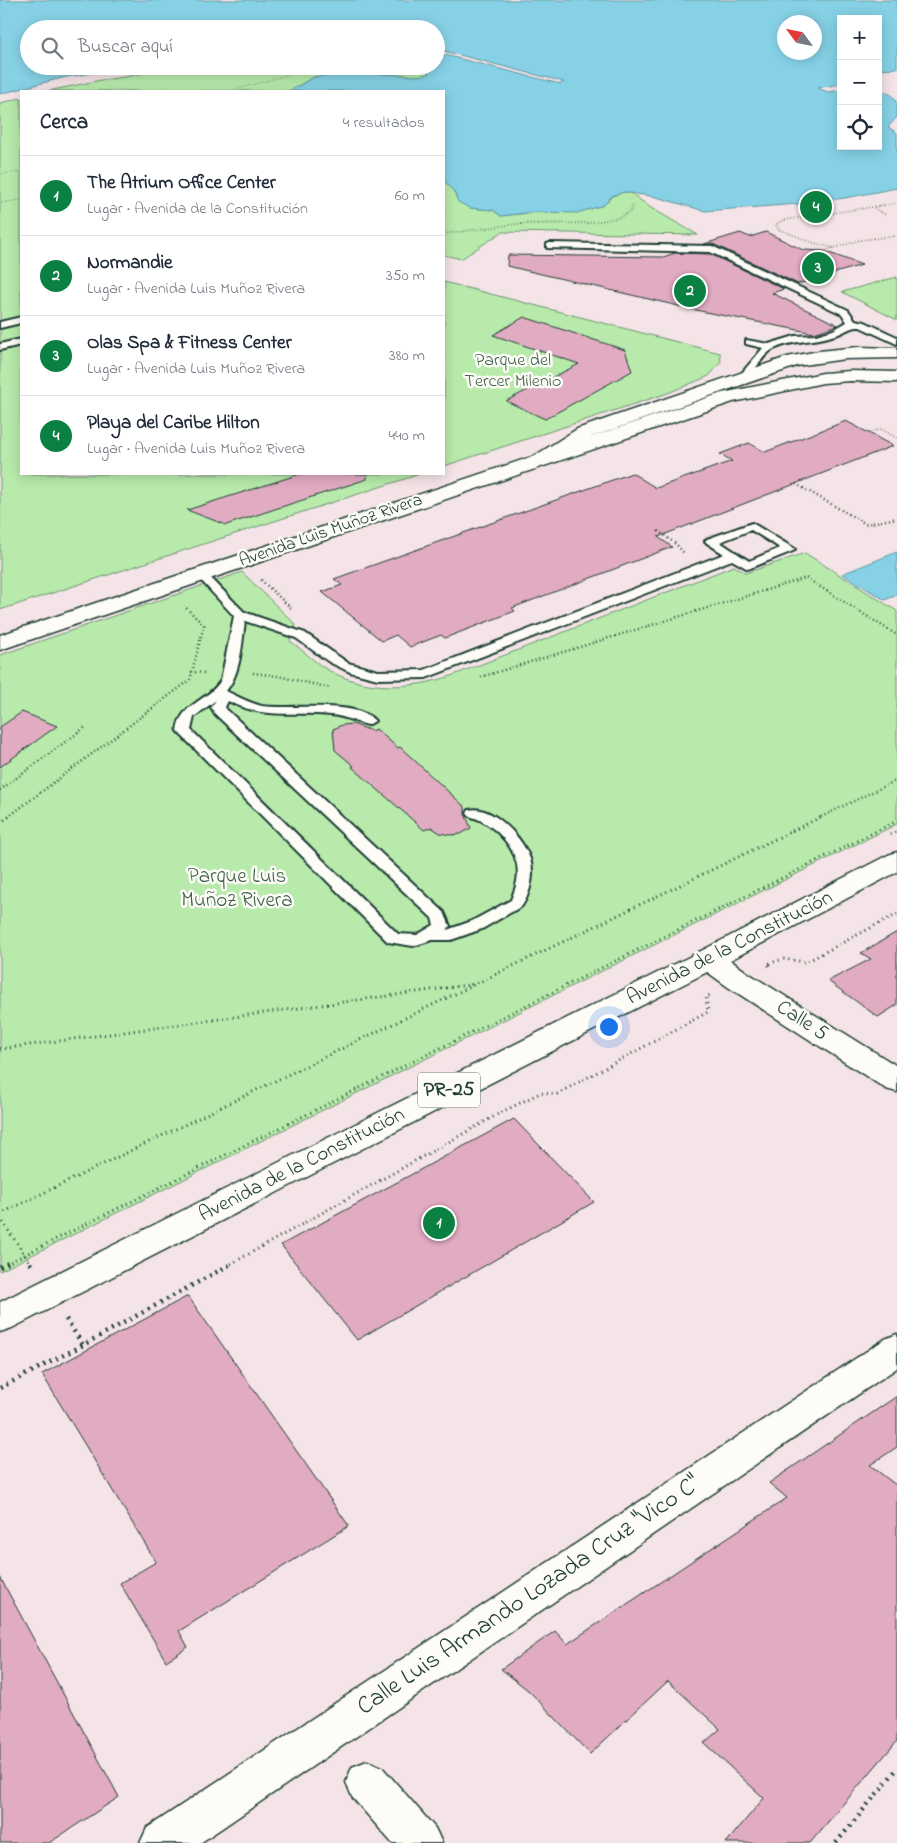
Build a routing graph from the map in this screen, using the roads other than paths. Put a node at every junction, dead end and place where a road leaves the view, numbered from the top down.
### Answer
1 (550, 246) dead end
2 (20, 320) edge
3 (852, 323) junction
4 (0, 325) edge
5 (897, 340) edge
6 (20, 342) edge
7 (749, 342) dead end
8 (0, 347) edge
9 (769, 347) junction
10 (897, 353) edge
11 (745, 376) junction
12 (897, 378) edge
13 (543, 459) junction
14 (733, 556) junction
15 (202, 575) junction
16 (240, 615) junction
17 (0, 643) edge
18 (218, 692) junction
19 (368, 721) dead end
20 (474, 813) dead end
21 (897, 862) edge
22 (432, 934) junction
23 (709, 959) junction
24 (897, 1082) edge
25 (0, 1318) edge
26 (897, 1349) edge
27 (367, 1782) dead end
28 (162, 1843) edge
29 (420, 1843) edge

1 - 3 lane
2 - 4 lane
3 - 5 lane
3 - 9 lane
6 - 8 lane
7 - 9 lane
9 - 11 lane
10 - 11 main road
11 - 13 main road
12 - 13 main road, Avenida Luis Muñoz Rivera
13 - 15 main road, Avenida Luis Muñoz Rivera
14 - 14 lane
14 - 16 lane
15 - 16 lane
15 - 17 main road, Avenida Luis Muñoz Rivera
16 - 18 lane
18 - 19 lane
18 - 22 lane
18 - 22 lane
20 - 22 lane
21 - 23 main road, Avenida de la Constitución / PR-25
23 - 24 main road, Calle 5
23 - 25 main road, Avenida de la Constitución / PR-25
26 - 28 main road, Calle Luis Armando Lozada Cruz "Vico C"
27 - 29 main road

